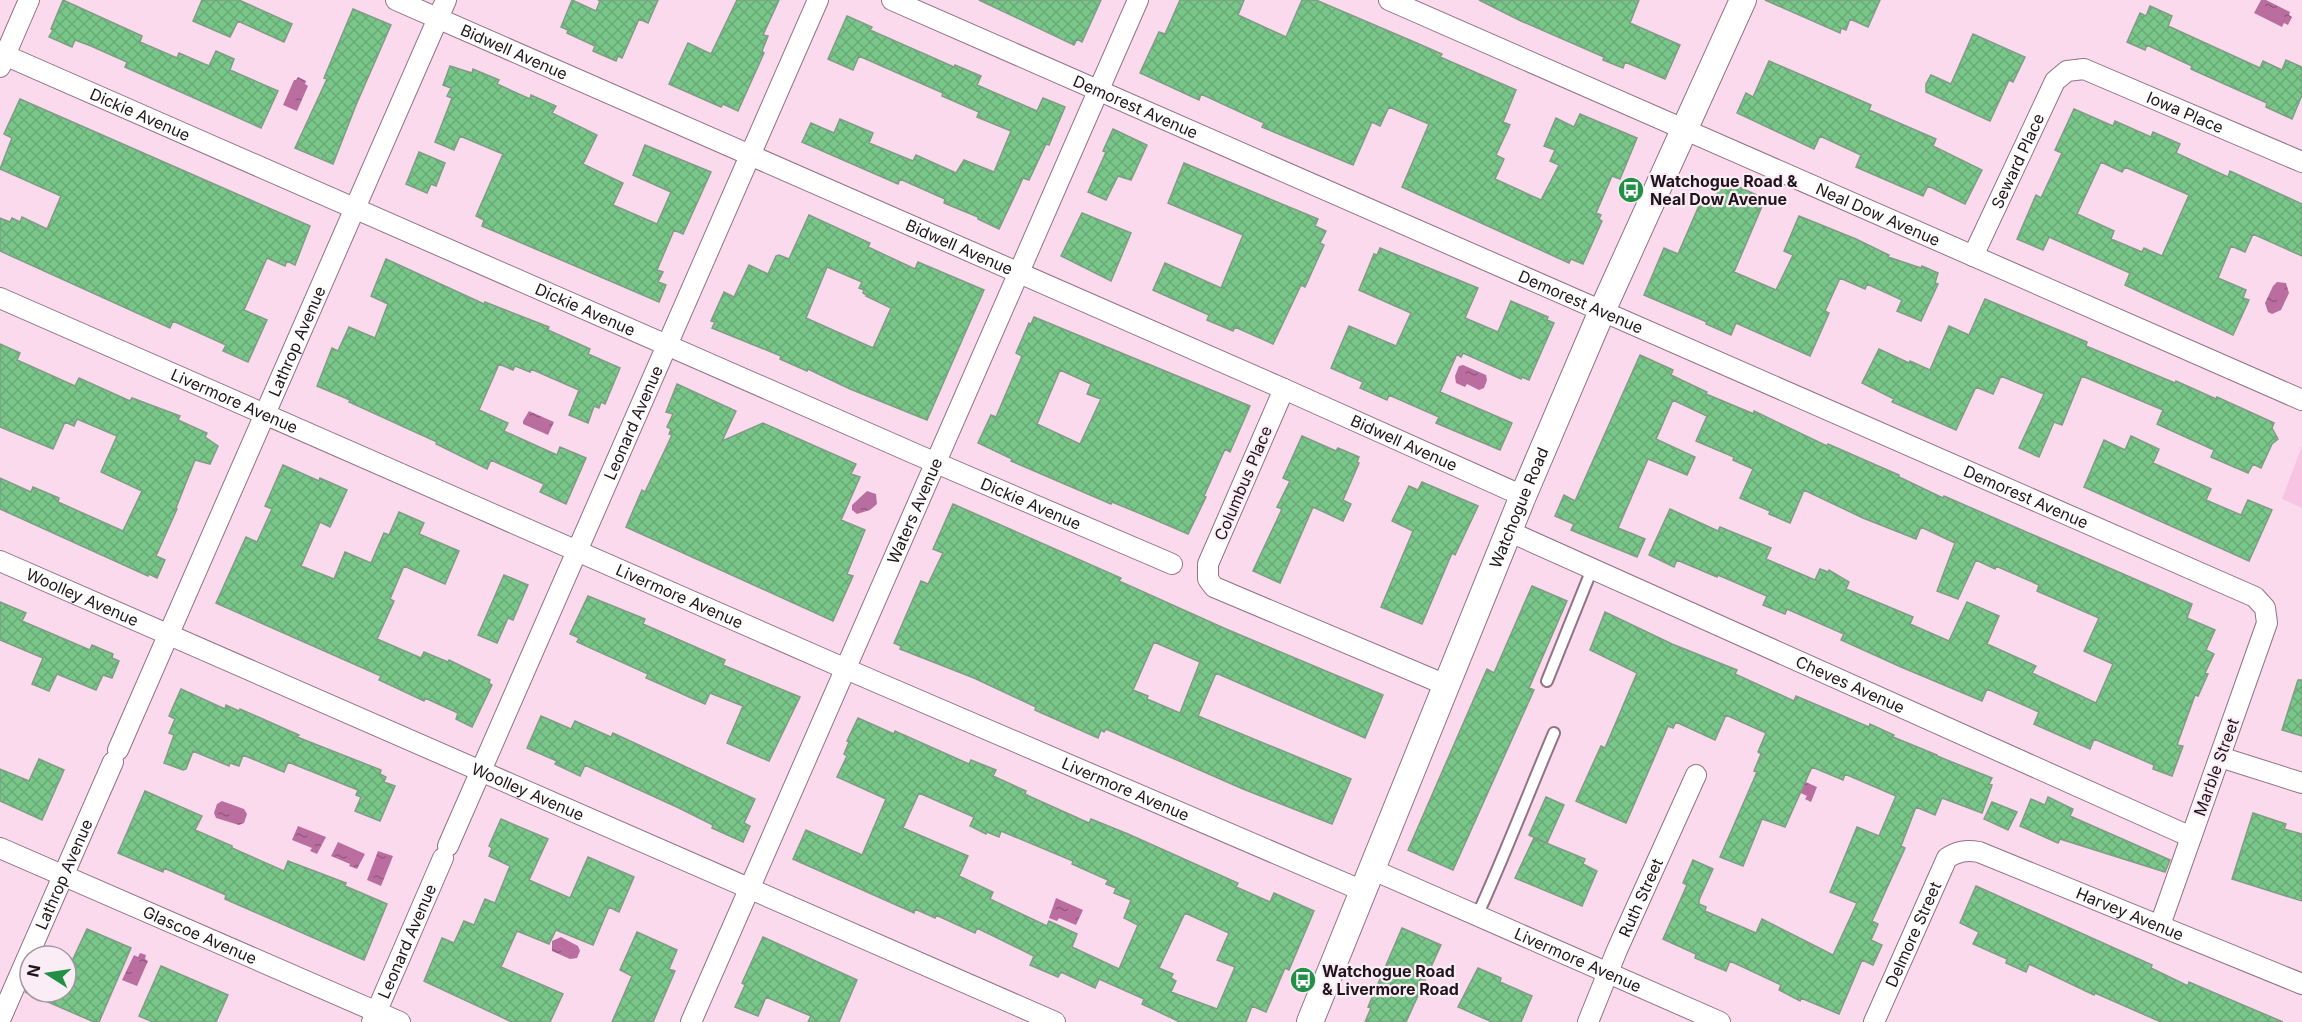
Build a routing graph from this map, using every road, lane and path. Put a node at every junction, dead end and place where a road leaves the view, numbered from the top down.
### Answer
1 (29, 0) edge
2 (396, 0) edge
3 (447, 0) edge
4 (819, 0) edge
5 (892, 0) edge
6 (1138, 0) edge
7 (1389, 0) edge
8 (1743, 0) edge
9 (438, 18) junction
10 (2, 59) edge
11 (2067, 71) joint
12 (1098, 91) junction
13 (1683, 128) junction
14 (751, 155) junction
15 (2302, 162) edge
16 (355, 209) junction
17 (1973, 256) junction
18 (1019, 272) junction
19 (0, 298) edge
20 (1602, 311) junction
21 (667, 346) junction
22 (1284, 389) junction
23 (2302, 400) edge
24 (265, 414) junction
25 (936, 463) junction
26 (1523, 496) junction
27 (1508, 531) junction
28 (578, 551) junction
29 (0, 561) edge
30 (1173, 564) dead end
31 (1592, 569) junction
32 (2265, 608) joint
33 (168, 634) junction
34 (846, 669) junction
35 (1547, 681) dead end
36 (1446, 684) junction
37 (1554, 733) dead end
38 (2220, 757) junction
39 (480, 771) junction
40 (1696, 775) dead end
41 (2302, 783) edge
42 (2191, 837) junction
43 (0, 848) edge
44 (1957, 851) joint
45 (63, 876) junction
46 (1367, 880) junction
47 (750, 889) junction
48 (1478, 916) junction
49 (2160, 926) junction
50 (1608, 974) junction
51 (2302, 984) edge
52 (1014, 1014) edge
53 (374, 1017) edge
54 (0, 1020) edge
55 (400, 1022) edge
56 (691, 1022) edge
57 (1055, 1022) edge
58 (1310, 1022) edge
59 (1588, 1022) edge
60 (1720, 1022) edge
61 (1874, 1022) edge

1 - 10 street
2 - 9 street, Bidwell Avenue
3 - 9 street, Lathrop Avenue
4 - 14 street, Leonard Avenue
5 - 12 street, Demorest Avenue
6 - 12 street, Waters Avenue
7 - 13 street, Neal Dow Avenue
8 - 13 street, Watchogue Road
9 - 14 street, Bidwell Avenue
9 - 16 street, Lathrop Avenue
10 - 16 street, Dickie Avenue
11 - 15 street, Iowa Place
11 - 17 street, Seward Place
12 - 18 street, Waters Avenue
12 - 20 street, Demorest Avenue
13 - 17 street, Neal Dow Avenue
13 - 20 street, Watchogue Road
14 - 18 street, Bidwell Avenue
14 - 21 street, Leonard Avenue
16 - 21 street, Dickie Avenue
16 - 24 street, Lathrop Avenue
17 - 23 street, Neal Dow Avenue
18 - 22 street, Bidwell Avenue
18 - 25 street, Waters Avenue
19 - 24 street, Livermore Avenue
20 - 26 street, Watchogue Road
20 - 32 street, Demorest Avenue
21 - 25 street, Dickie Avenue
21 - 28 street, Leonard Avenue
22 - 26 street, Bidwell Avenue
22 - 36 street, Columbus Place
24 - 28 street, Livermore Avenue
24 - 33 street, Lathrop Avenue
25 - 30 street, Dickie Avenue
25 - 34 street, Waters Avenue
26 - 27 street, Watchogue Road
27 - 31 street, Cheves Avenue
27 - 36 street, Watchogue Road
28 - 34 street, Livermore Avenue
28 - 39 street, Leonard Avenue
29 - 33 street, Woolley Avenue
31 - 35 lane
31 - 42 street, Cheves Avenue
32 - 38 street, Marble Street
33 - 39 street, Woolley Avenue
33 - 45 street, Lathrop Avenue
34 - 46 street, Livermore Avenue
34 - 47 street, Waters Avenue
36 - 46 street, Watchogue Road
37 - 48 lane
38 - 41 street
38 - 42 street, Marble Street
39 - 47 street, Woolley Avenue
39 - 53 street, Leonard Avenue
40 - 50 street, Ruth Street
42 - 49 street, Marble Street
43 - 45 street, Glascoe Avenue
44 - 49 street, Harvey Avenue
44 - 61 street, Delmore Street
45 - 53 street, Glascoe Avenue
45 - 54 street, Lathrop Avenue
46 - 48 street, Livermore Avenue
46 - 58 street, Watchogue Road
47 - 52 street, Woolley Avenue
47 - 56 street, Waters Avenue
48 - 50 street, Livermore Avenue
49 - 51 street, Harvey Avenue
50 - 59 street, Ruth Street
50 - 60 street, Livermore Avenue
52 - 57 street, Woolley Avenue
53 - 55 street, Glascoe Avenue

